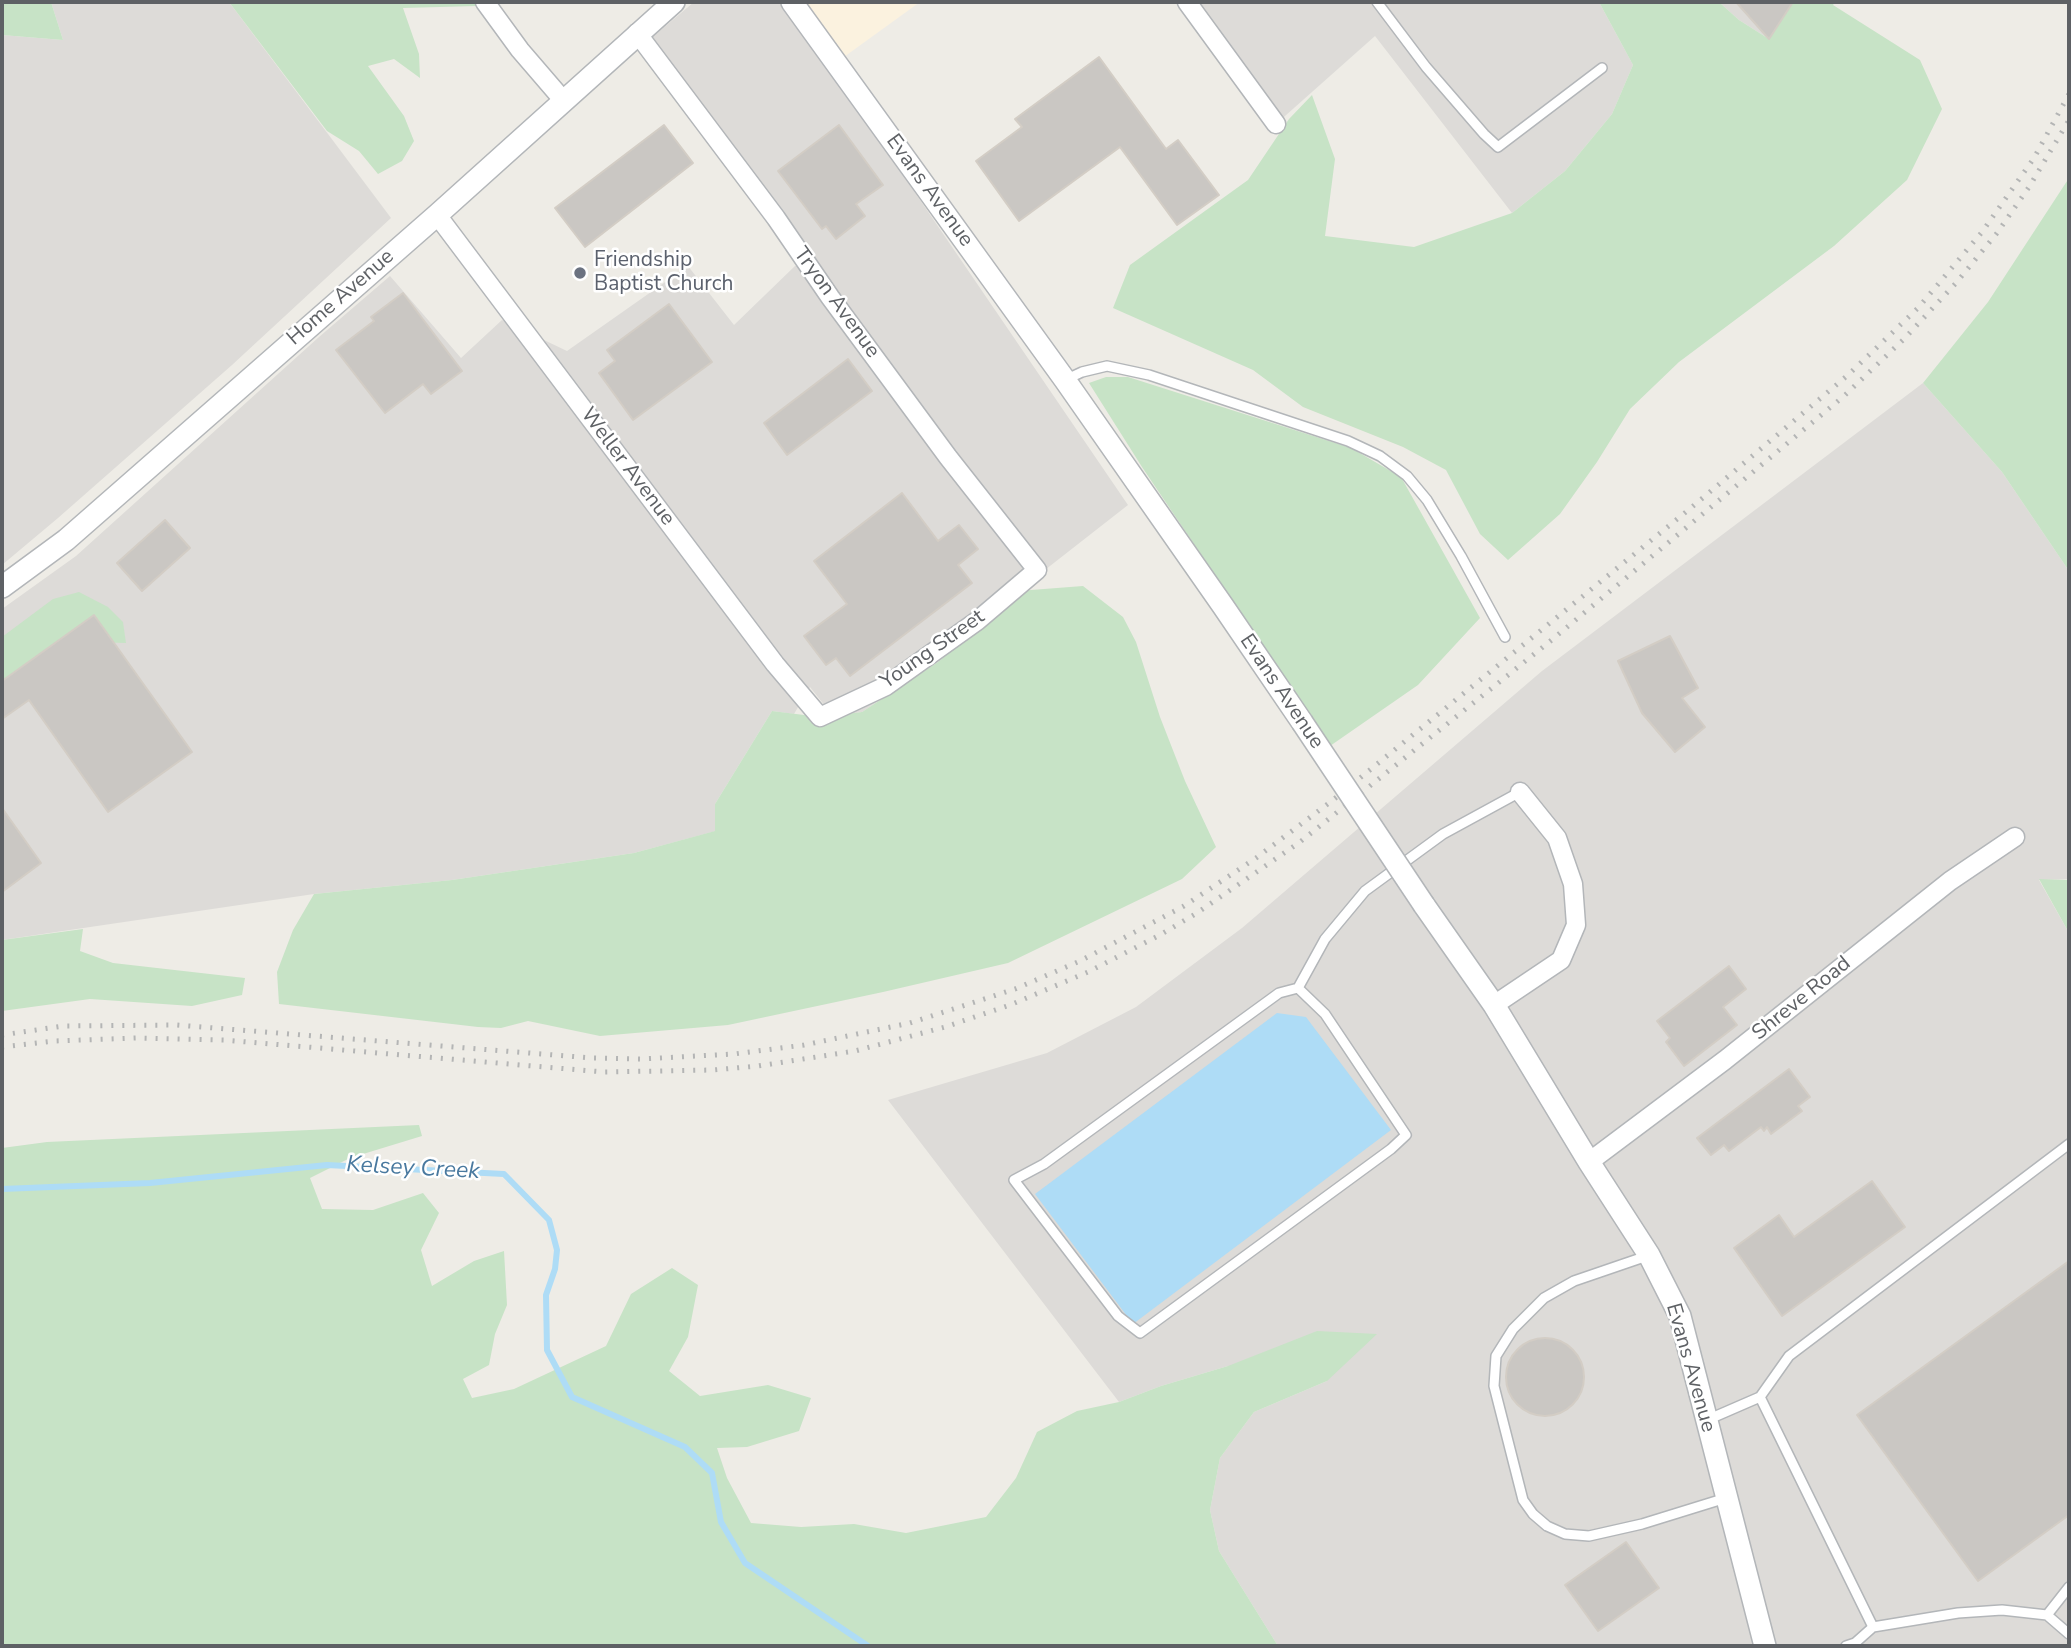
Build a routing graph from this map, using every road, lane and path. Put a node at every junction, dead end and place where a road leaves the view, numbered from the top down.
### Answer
1 (485, 2) edge
2 (792, 2) edge
3 (1186, 2) edge
4 (1377, 2) edge
5 (671, 3) edge
6 (637, 33) junction
7 (1602, 68) dead end
8 (563, 100) junction
9 (1276, 124) dead end
10 (437, 215) junction
11 (1065, 380) junction
12 (1037, 570) joint
13 (2, 587) edge
14 (1505, 637) dead end
15 (820, 717) joint
16 (1520, 792) joint
17 (2015, 837) dead end
18 (1298, 988) junction
19 (1494, 1005) junction
20 (2069, 1144) edge
21 (1589, 1163) junction
22 (1649, 1255) junction
23 (1760, 1397) junction
24 (1707, 1420) junction
25 (1727, 1498) junction
26 (2069, 1587) edge
27 (2047, 1615) junction
28 (1873, 1627) junction
29 (2069, 1634) edge
30 (1765, 1646) edge
31 (1846, 1646) edge

1 - 8 street
2 - 11 street, Evans Avenue
3 - 9 street
4 - 7 lane
5 - 6 street, Home Avenue
6 - 8 street, Home Avenue
6 - 12 street, Tryon Avenue
8 - 10 street, Home Avenue
10 - 13 street, Home Avenue
10 - 15 street, Weller Avenue
11 - 14 lane
11 - 19 street, Evans Avenue, bridge
12 - 15 street, Young Street
16 - 18 lane
16 - 19 street
17 - 21 street, Shreve Road
18 - 18 lane
19 - 21 street, Evans Avenue
20 - 23 lane
21 - 22 street, Evans Avenue
22 - 24 street, Evans Avenue
22 - 25 lane
23 - 24 lane
23 - 28 lane
24 - 25 street, Evans Avenue
25 - 30 street, Evans Avenue
26 - 27 lane
27 - 28 lane
27 - 29 lane
28 - 31 lane

